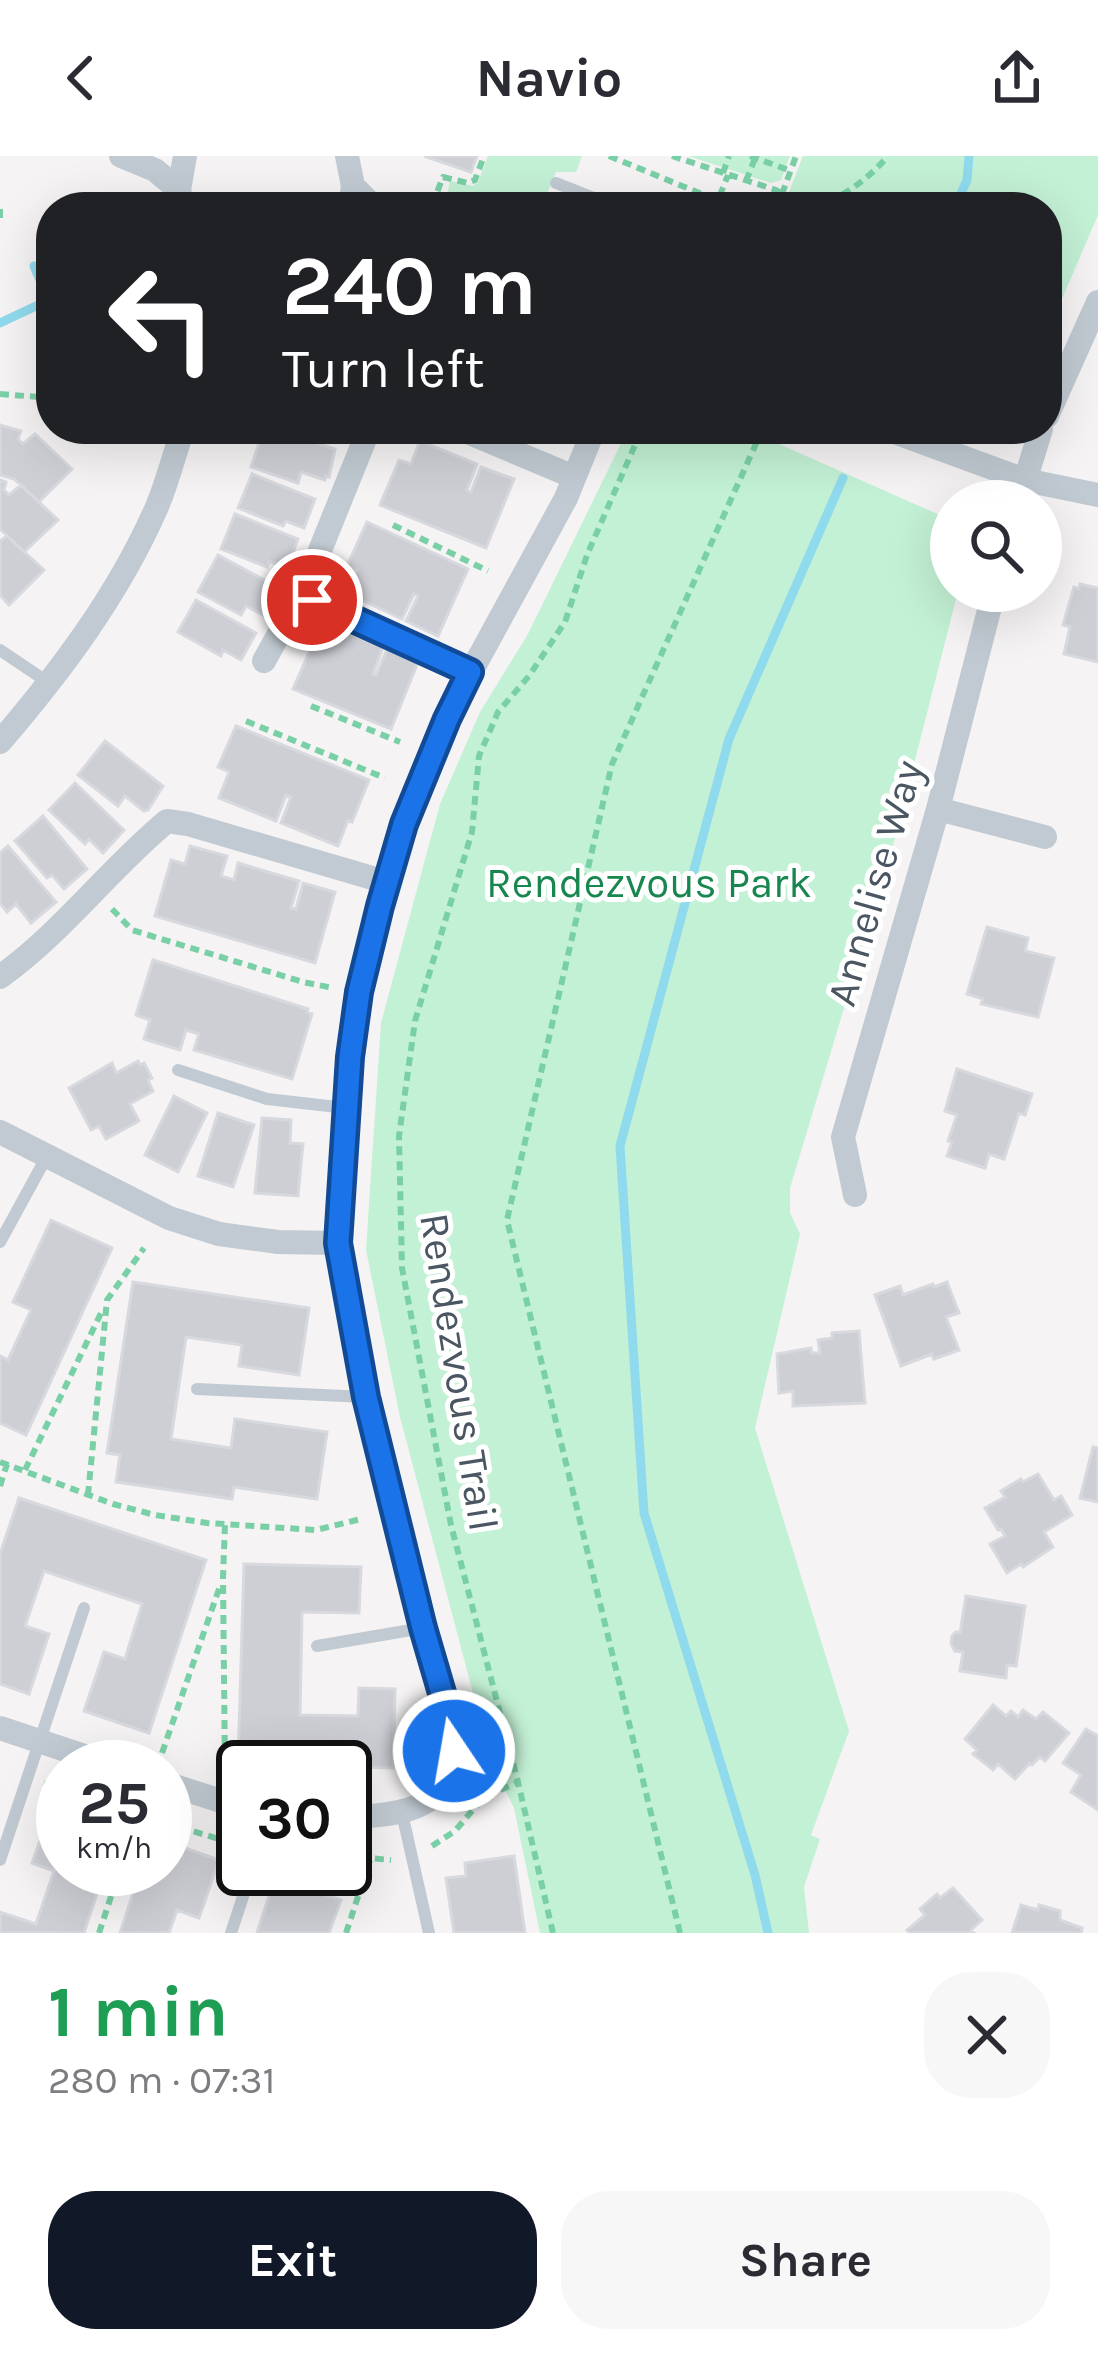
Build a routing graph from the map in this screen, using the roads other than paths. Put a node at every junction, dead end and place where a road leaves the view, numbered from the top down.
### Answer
1 (121, 156) edge
2 (185, 156) edge
3 (347, 156) edge
4 (556, 183) dead end
5 (175, 192) edge
6 (182, 192) edge
7 (351, 192) edge
8 (579, 192) edge
9 (1098, 302) edge
10 (1062, 382) edge
11 (178, 444) edge
12 (362, 444) edge
13 (496, 444) edge
14 (588, 444) edge
15 (919, 444) edge
16 (1036, 444) edge
17 (574, 477) junction
18 (1000, 480) edge
19 (1025, 480) edge
20 (1062, 493) edge
21 (1098, 495) edge
22 (306, 585) junction
23 (989, 612) edge
24 (0, 650) edge
25 (264, 661) dead end
26 (470, 672) junction
27 (49, 683) junction
28 (0, 742) edge
29 (938, 809) junction
30 (1046, 837) dead end
31 (386, 881) junction
32 (0, 976) edge
33 (178, 1070) dead end
34 (346, 1108) junction
35 (0, 1132) edge
36 (47, 1156) junction
37 (855, 1196) dead end
38 (0, 1242) edge
39 (338, 1243) junction
40 (197, 1389) dead end
41 (366, 1397) junction
42 (84, 1608) dead end
43 (423, 1628) junction
44 (317, 1646) dead end
45 (0, 1728) edge
46 (36, 1740) edge
47 (39, 1740) edge
48 (36, 1750) edge
49 (402, 1813) junction
50 (372, 1816) edge
51 (0, 1860) edge
52 (243, 1896) edge
53 (231, 1933) edge
54 (429, 1933) edge

1 - 5 street
2 - 6 street
3 - 7 street
4 - 8 lane
9 - 10 street
11 - 27 street
12 - 22 street
13 - 17 street
14 - 17 street
15 - 18 street
16 - 19 street
17 - 26 street
20 - 21 street
22 - 25 street
22 - 26 street
23 - 29 street, Annelise Way
24 - 27 lane
26 - 31 street
27 - 28 street
29 - 30 street
29 - 37 street, Annelise Way
31 - 32 street
31 - 34 street
33 - 34 lane
34 - 39 street
35 - 36 street
36 - 38 lane
36 - 39 street
39 - 41 street
40 - 41 lane
41 - 43 street
42 - 47 lane
43 - 44 lane
43 - 49 street
45 - 46 street
48 - 51 lane
49 - 50 street
49 - 54 lane
52 - 53 lane

